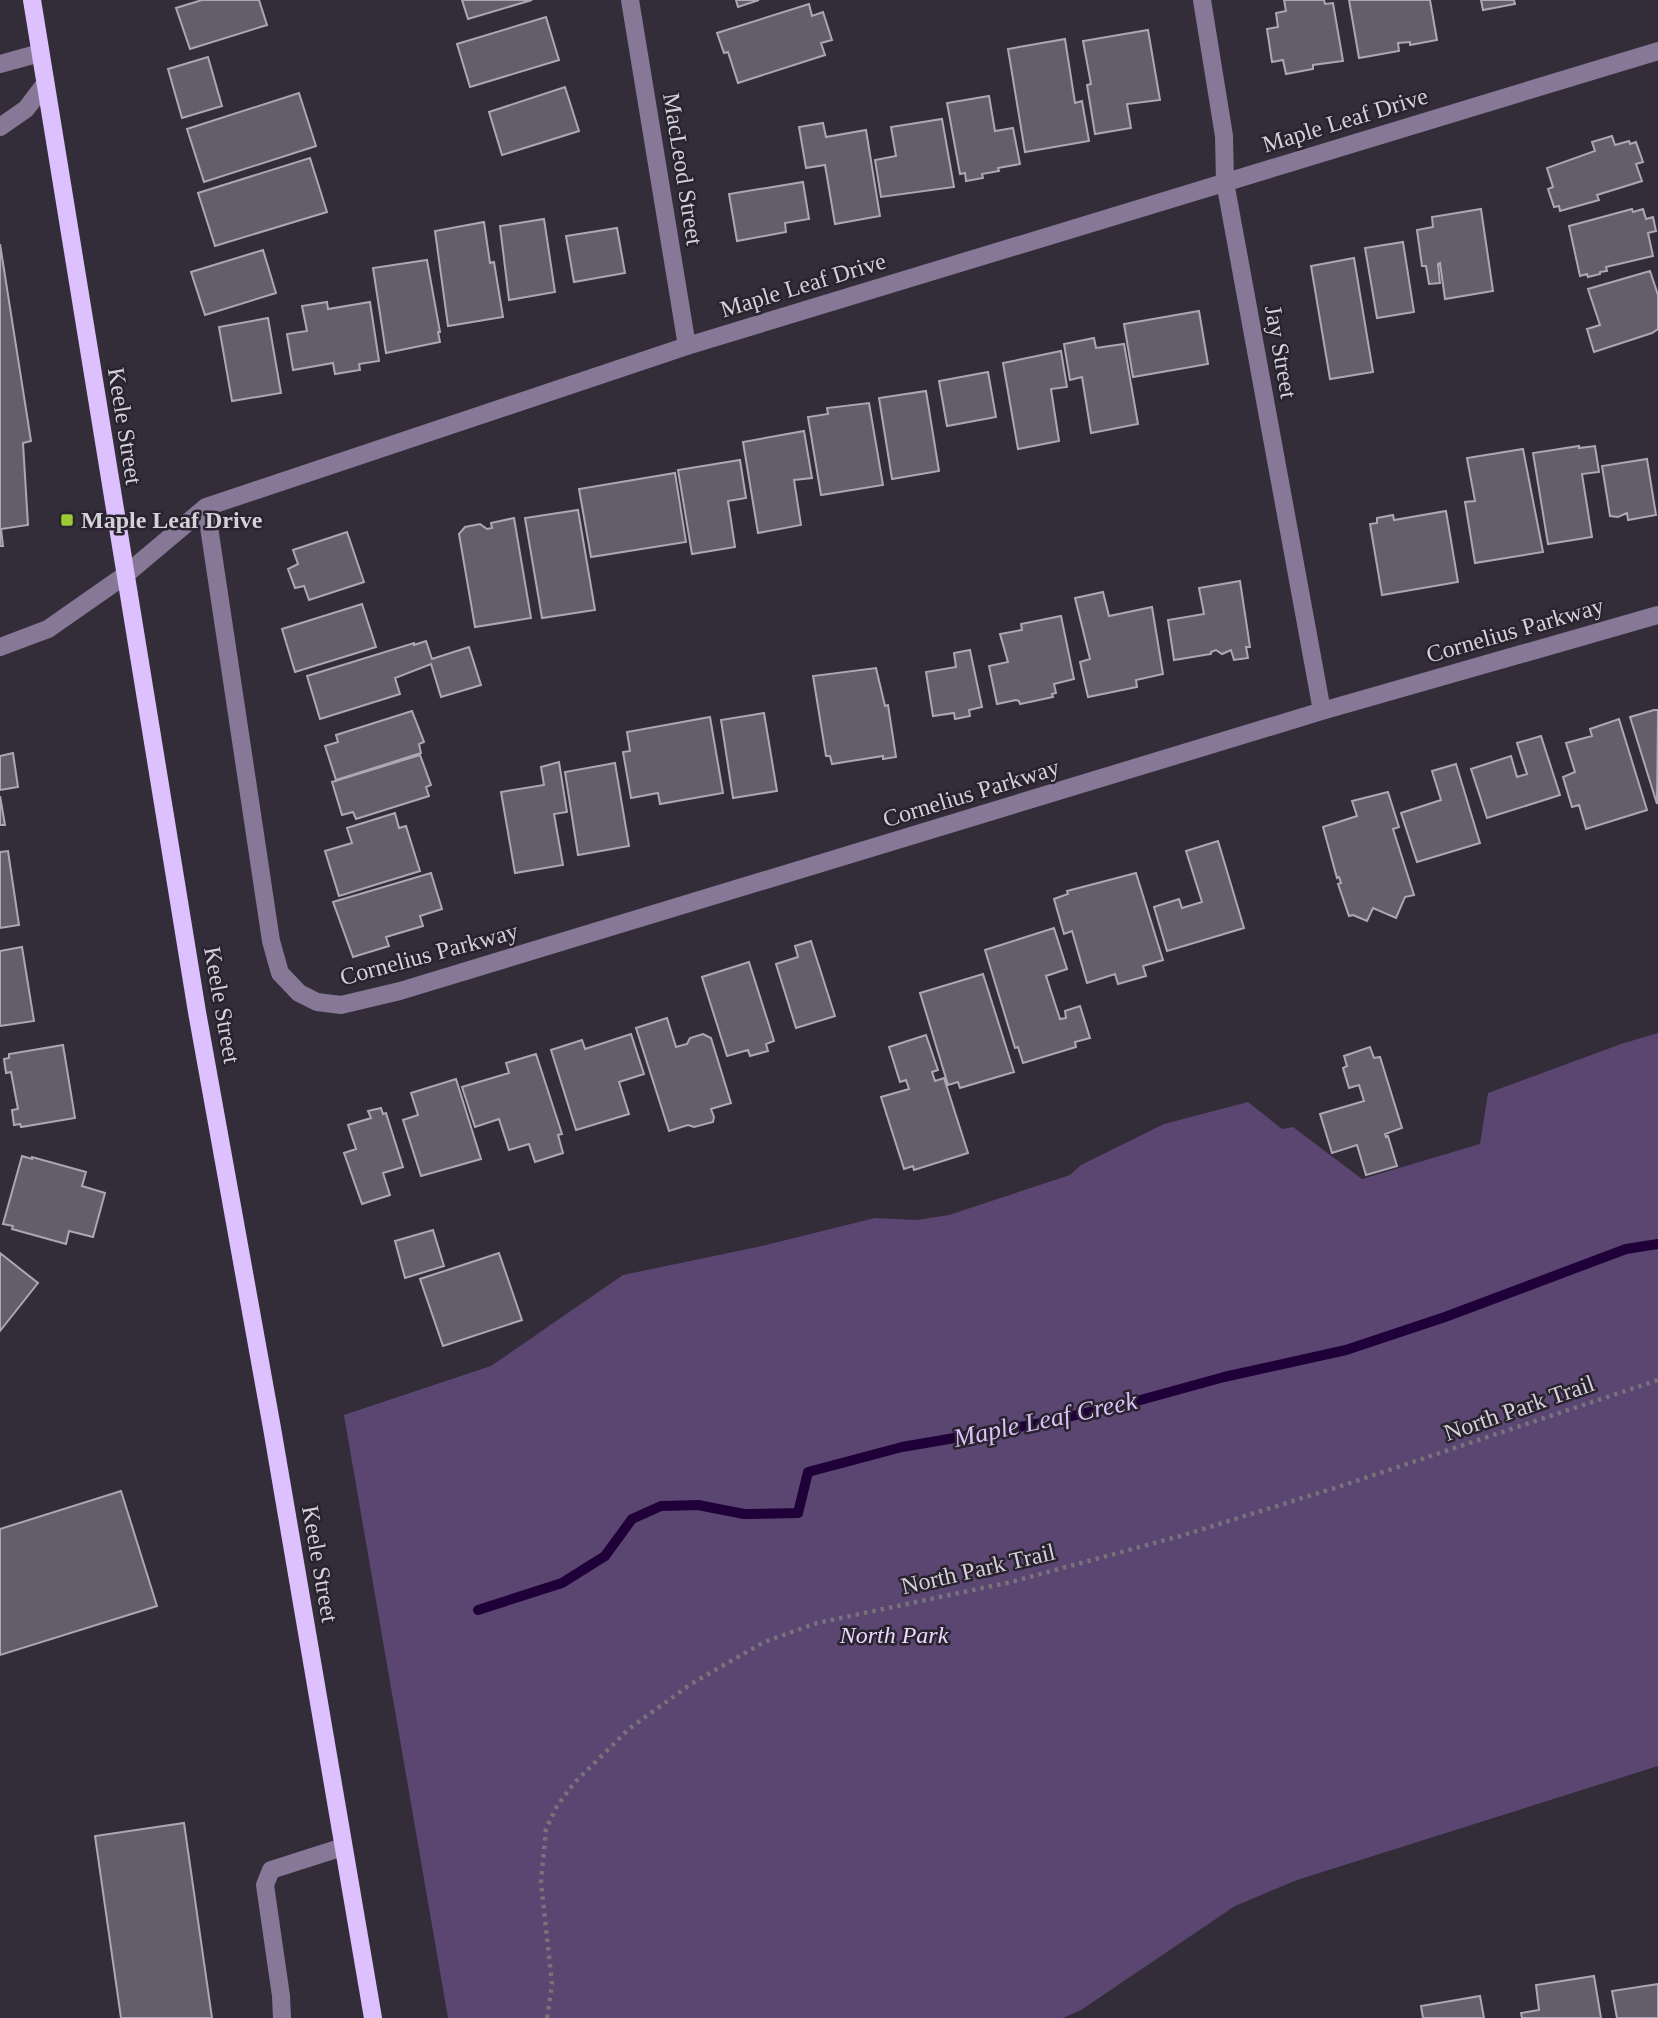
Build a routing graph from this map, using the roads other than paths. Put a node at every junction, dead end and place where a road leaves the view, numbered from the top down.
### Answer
1 (32, 0) edge
2 (630, 0) edge
3 (1202, 0) edge
4 (1658, 51) edge
5 (40, 53) junction
6 (0, 64) edge
7 (45, 84) junction
8 (0, 127) edge
9 (1225, 182) junction
10 (687, 346) junction
11 (206, 507) junction
12 (124, 576) junction
13 (1658, 615) edge
14 (0, 647) edge
15 (1322, 711) junction
16 (343, 1847) junction
17 (282, 2018) edge
18 (373, 2018) edge

1 - 5 main road, Keele Street
2 - 10 street, MacLeod Street
3 - 9 street, Jay Street
4 - 9 street, Maple Leaf Drive
5 - 6 street
5 - 7 main road, Keele Street
7 - 8 street
7 - 12 main road, Keele Street
9 - 10 street, Maple Leaf Drive
9 - 15 street, Jay Street
10 - 11 street, Maple Leaf Drive
11 - 12 street, Maple Leaf Drive
11 - 15 street, Cornelius Parkway
12 - 14 street, Maple Leaf Drive
12 - 16 main road, Keele Street
13 - 15 street, Cornelius Parkway
16 - 17 street
16 - 18 main road, Keele Street

